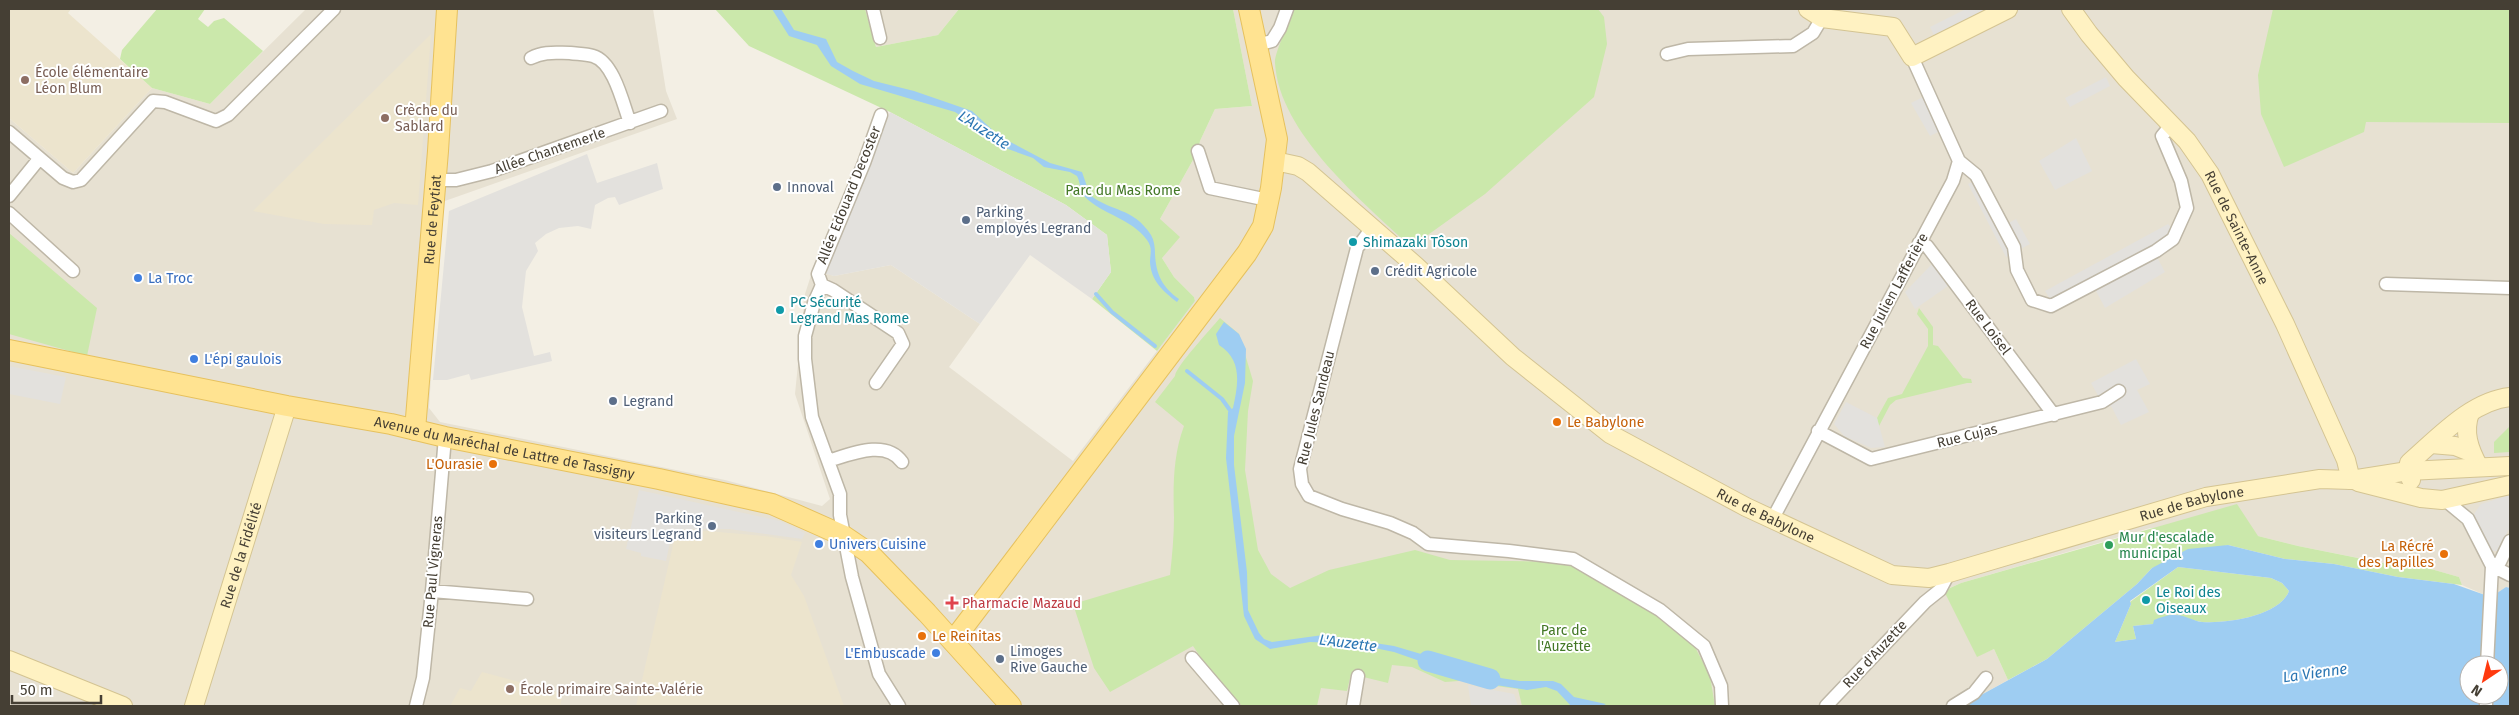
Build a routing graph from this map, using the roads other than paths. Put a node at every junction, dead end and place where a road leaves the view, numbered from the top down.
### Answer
1 (334, 9) edge
2 (447, 9) edge
3 (873, 9) edge
4 (1250, 9) edge
5 (1287, 9) edge
6 (2008, 9) edge
7 (2071, 9) edge
8 (1815, 13) edge
9 (880, 38) dead end
10 (1256, 46) junction
11 (1668, 54) dead end
12 (1912, 57) junction
13 (531, 58) dead end
14 (661, 111) dead end
15 (881, 115) dead end
16 (630, 123) junction
17 (2172, 124) junction
18 (9, 132) edge
19 (1198, 151) dead end
20 (39, 159) junction
21 (1275, 161) junction
22 (1958, 161) junction
23 (436, 180) junction
24 (9, 196) edge
25 (1268, 200) junction
26 (9, 213) edge
27 (1372, 228) junction
28 (1919, 243) junction
29 (73, 271) dead end
30 (2386, 284) dead end
31 (822, 285) junction
32 (2510, 288) edge
33 (9, 350) edge
34 (876, 383) dead end
35 (2119, 392) dead end
36 (2510, 397) edge
37 (287, 406) junction
38 (2470, 413) junction
39 (2054, 415) junction
40 (415, 430) junction
41 (1818, 431) junction
42 (445, 437) junction
43 (2431, 444) junction
44 (2475, 460) junction
45 (828, 461) junction
46 (902, 462) dead end
47 (2510, 466) edge
48 (2408, 471) junction
49 (2350, 480) junction
50 (2510, 485) edge
51 (2475, 494) junction
52 (2420, 498) junction
53 (2445, 500) junction
54 (2468, 519) junction
55 (1772, 520) junction
56 (844, 536) junction
57 (2510, 541) edge
58 (2492, 566) junction
59 (1948, 573) junction
60 (2510, 575) edge
61 (1929, 578) junction
62 (432, 591) junction
63 (527, 599) dead end
64 (1925, 602) junction
65 (953, 641) junction
66 (2488, 655) edge
67 (1192, 658) dead end
68 (9, 660) edge
69 (1358, 676) dead end
70 (1986, 678) dead end
71 (122, 706) edge
72 (194, 706) edge
73 (416, 706) edge
74 (898, 706) edge
75 (1011, 706) edge
76 (1233, 706) edge
77 (1353, 706) edge
78 (1722, 706) edge
79 (1826, 706) edge
80 (1953, 706) edge

1 - 20 street
2 - 23 main road, Rue de Feytiat
3 - 9 street
4 - 10 main road
5 - 10 street
6 - 12 street
7 - 17 street, Rue de Sainte-Anne
8 - 11 street
8 - 12 street
10 - 21 main road
12 - 22 street
13 - 16 street
14 - 16 street, Allée Chantemerle
15 - 31 street, Allée Edouard Decoster
16 - 23 street, Allée Chantemerle
17 - 22 street
17 - 49 street, Rue de Sainte-Anne
18 - 20 street
19 - 25 street
20 - 24 street
21 - 25 main road
21 - 27 street, Rue de Babylone
22 - 28 street, Rue Julien Lafferière
23 - 40 main road, Rue de Feytiat
25 - 65 main road
26 - 29 street
27 - 55 street, Rue de Babylone
27 - 78 street, Rue Jules Sandeau
28 - 39 street, Rue Loisel
28 - 41 street, Rue Julien Lafferière
30 - 32 street
31 - 34 street
31 - 45 street, Allée Edouard Decoster
33 - 37 main road, Avenue du Maréchal de Lattre de Tassigny
35 - 39 street, Rue Cujas
36 - 38 street
37 - 40 main road, Avenue du Maréchal de Lattre de Tassigny
37 - 72 street, Rue de la Fidélité
38 - 43 street
38 - 44 street
39 - 41 street, Rue Cujas
40 - 42 main road, Avenue du Maréchal de Lattre de Tassigny
41 - 55 street, Rue Julien Lafferière
42 - 56 main road, Avenue du Maréchal de Lattre de Tassigny
42 - 62 street, Rue Paul Vigneras
43 - 44 street
43 - 48 street
44 - 47 street, Rue de Babylone
44 - 48 street, Rue de Babylone
44 - 51 street
45 - 46 street
45 - 56 street, Allée Edouard Decoster
48 - 49 street, Rue de Babylone
48 - 52 street
49 - 52 street, Rue de Babylone
49 - 59 street, Rue de Babylone
50 - 51 street, Rue de Babylone
51 - 53 street, Rue de Babylone
51 - 54 street
52 - 53 street, Rue de Babylone
53 - 54 street
54 - 58 street
55 - 61 street, Rue de Babylone
56 - 65 main road, Avenue du Maréchal de Lattre de Tassigny
56 - 74 street, Allée Edouard Decoster
57 - 58 street
58 - 60 street
58 - 66 street
59 - 61 street, Rue de Babylone
59 - 64 street, Rue d'Auzette
61 - 64 street
62 - 63 street
62 - 73 street, Rue Paul Vigneras
64 - 79 street, Rue d'Auzette
65 - 75 main road, Avenue du Maréchal de Lattre de Tassigny
67 - 76 street
68 - 71 street
69 - 77 street
70 - 80 street

